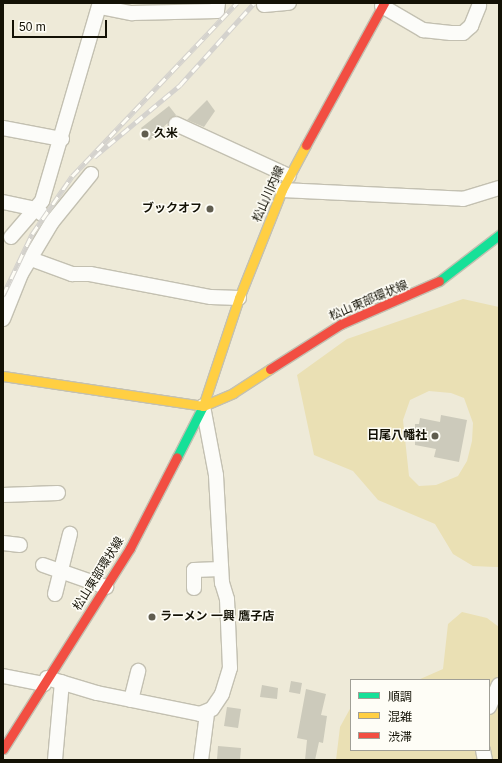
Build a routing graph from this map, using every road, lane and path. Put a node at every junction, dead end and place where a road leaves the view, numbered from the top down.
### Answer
1 (218, 3) edge
2 (289, 3) edge
3 (383, 4) edge
4 (100, 5) edge
5 (264, 5) dead end
6 (480, 6) dead end
7 (176, 124) dead end
8 (3, 128) edge
9 (62, 139) junction
10 (91, 174) dead end
11 (289, 176) junction
12 (499, 188) edge
13 (282, 190) junction
14 (3, 202) edge
15 (37, 209) junction
16 (52, 222) junction
17 (499, 235) edge
18 (11, 237) dead end
19 (31, 259) junction
20 (239, 298) junction
21 (3, 319) edge
22 (3, 376) edge
23 (203, 406) junction
24 (58, 493) dead end
25 (3, 494) edge
26 (70, 534) dead end
27 (3, 543) edge
28 (20, 545) dead end
29 (43, 565) dead end
30 (221, 569) junction
31 (61, 571) junction
32 (106, 587) junction
33 (194, 588) dead end
34 (55, 594) dead end
35 (138, 671) dead end
36 (3, 676) edge
37 (46, 681) junction
38 (62, 682) junction
39 (499, 685) edge
40 (131, 700) junction
41 (490, 705) edge
42 (207, 714) junction
43 (3, 749) edge
44 (55, 760) edge
45 (201, 760) edge

1 - 4 street
2 - 5 street
3 - 6 street
3 - 11 main road, 松山川内線
4 - 9 street
7 - 11 street
8 - 9 street
9 - 15 street
10 - 16 street
11 - 13 main road, 松山川内線
12 - 13 street
13 - 20 main road, 松山川内線
14 - 15 street
15 - 16 street
15 - 18 street
16 - 19 street
17 - 23 main road, 松山東部環状線
19 - 20 street
19 - 21 street
20 - 23 main road, 松山川内線
22 - 23 main road
23 - 30 street
23 - 32 main road, 松山東部環状線
24 - 25 street
26 - 31 street
27 - 28 street
29 - 31 street
30 - 33 street
30 - 42 street
31 - 32 street
31 - 34 street
32 - 37 main road, 松山東部環状線
35 - 40 street
36 - 37 street
37 - 38 street
37 - 43 main road, 松山東部環状線
38 - 40 street
38 - 44 street
39 - 41 street
40 - 42 street
42 - 45 street

